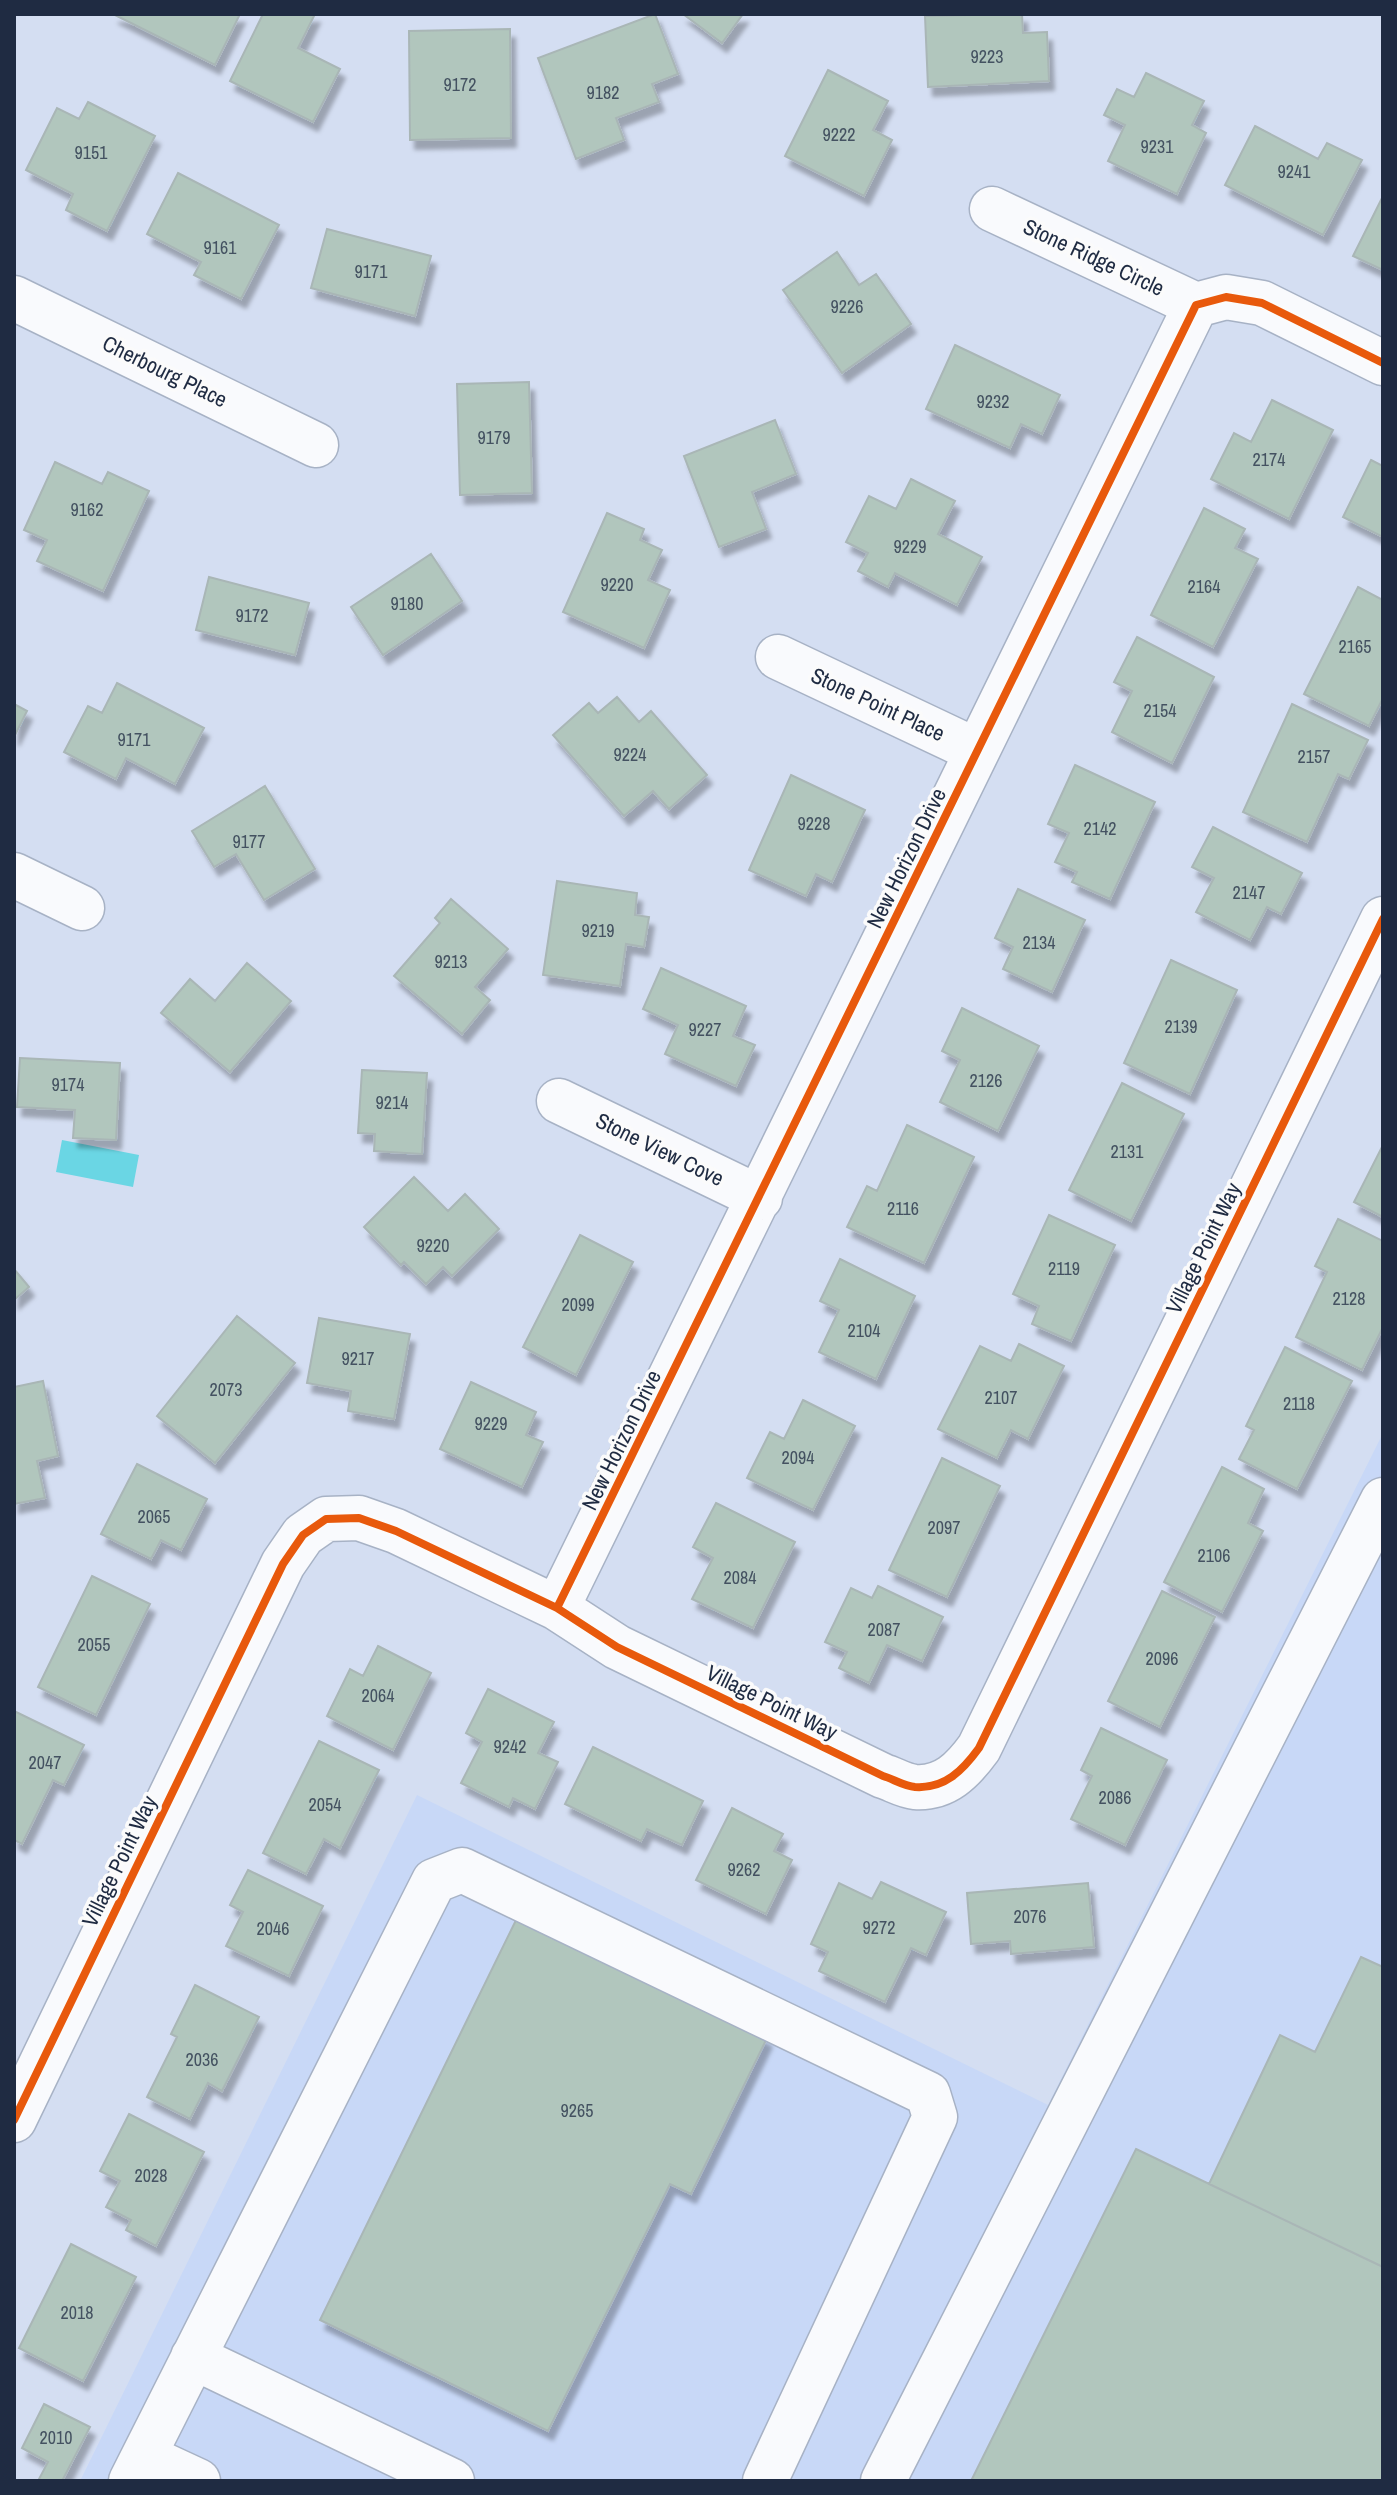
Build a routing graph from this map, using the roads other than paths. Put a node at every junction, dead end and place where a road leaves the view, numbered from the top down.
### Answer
1 (992, 209) dead end
2 (14, 298) edge
3 (1196, 305) junction
4 (1383, 363) edge
5 (316, 445) dead end
6 (778, 657) dead end
7 (977, 751) junction
8 (14, 875) edge
9 (82, 908) dead end
10 (1383, 919) edge
11 (559, 1101) dead end
12 (760, 1198) junction
13 (1383, 1500) edge
14 (557, 1608) junction
15 (14, 2120) edge
16 (193, 2357) junction
17 (138, 2468) edge
18 (198, 2481) edge
19 (452, 2481) edge
20 (765, 2481) edge
21 (883, 2481) edge

1 - 3 street, Stone Ridge Circle
2 - 5 street, Cherbourg Place
3 - 4 street
3 - 7 street, New Horizon Drive
6 - 7 street, Stone Point Place
7 - 12 street, New Horizon Drive
8 - 9 street
10 - 14 street, Village Point Way
11 - 12 street, Stone View Cove
12 - 14 street, New Horizon Drive
13 - 21 street
14 - 15 street, Village Point Way
16 - 17 street
16 - 19 street
16 - 20 street
17 - 18 street

